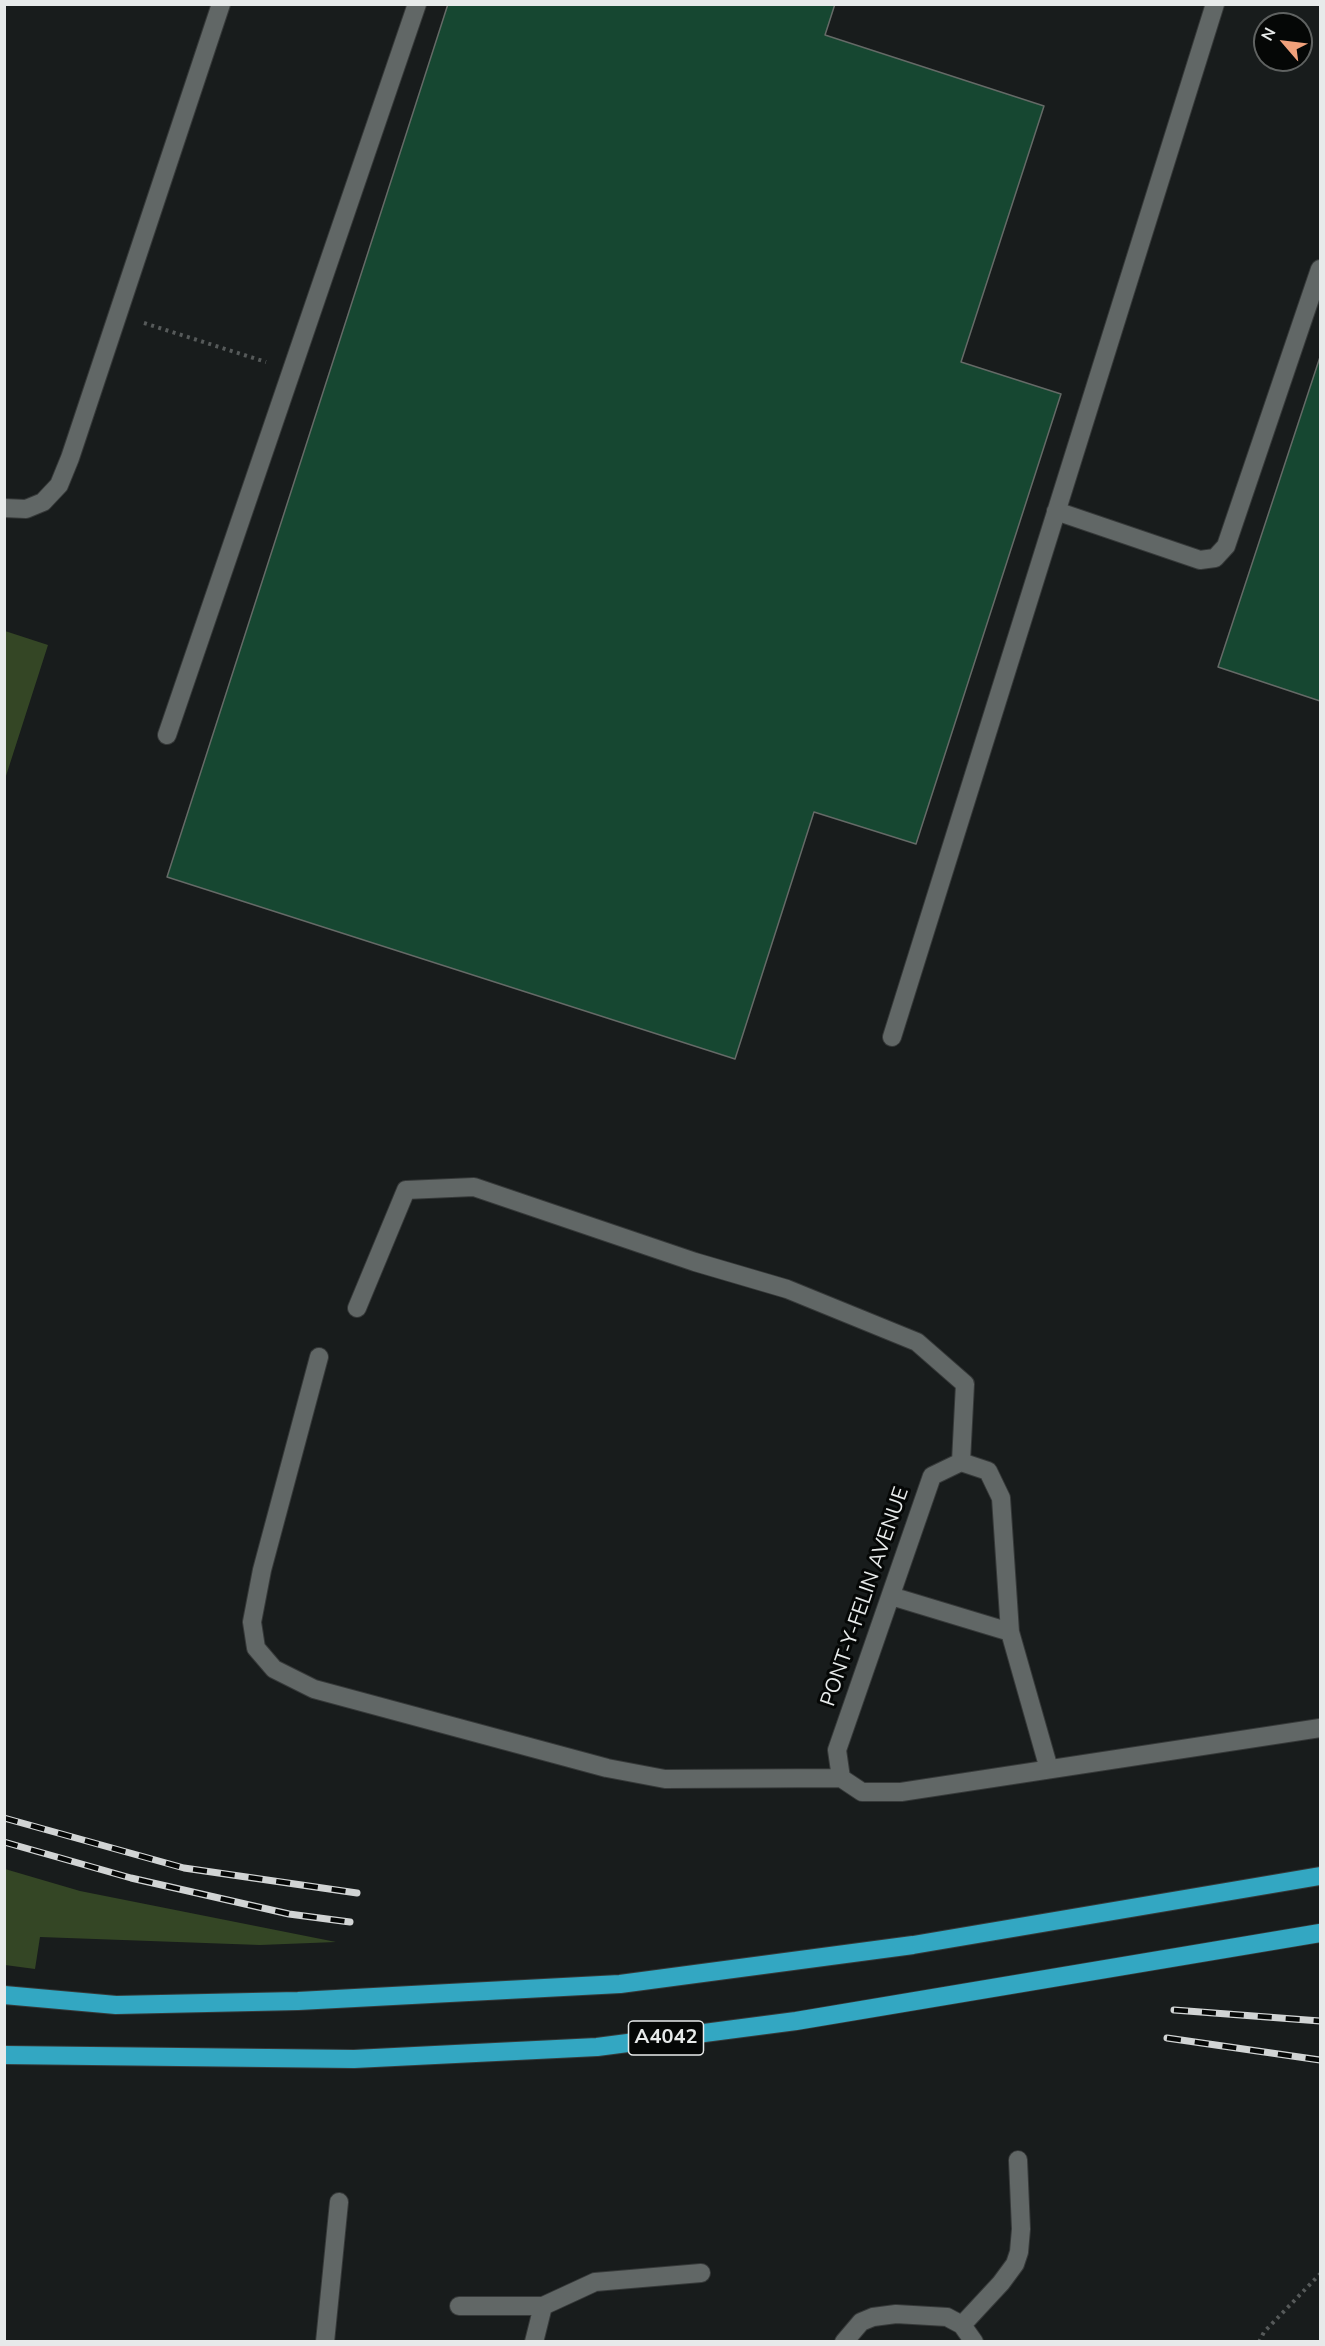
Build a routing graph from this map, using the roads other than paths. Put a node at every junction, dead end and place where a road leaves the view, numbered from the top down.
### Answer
1 (221, 4) edge
2 (417, 4) edge
3 (1215, 4) edge
4 (1320, 269) edge
5 (4, 508) edge
6 (1056, 511) junction
7 (167, 735) dead end
8 (892, 1037) dead end
9 (357, 1308) dead end
10 (319, 1357) dead end
11 (961, 1462) junction
12 (891, 1596) junction
13 (1010, 1632) junction
14 (1320, 1728) edge
15 (1049, 1769) junction
16 (842, 1778) junction
17 (1320, 1876) edge
18 (1320, 1933) edge
19 (4, 1995) edge
20 (4, 2055) edge
21 (1018, 2160) dead end
22 (339, 2202) dead end
23 (700, 2273) dead end
24 (459, 2306) dead end
25 (543, 2306) junction
26 (962, 2325) junction
27 (325, 2342) edge
28 (534, 2342) edge
29 (844, 2342) edge
30 (974, 2342) edge

1 - 5 street
2 - 7 street
3 - 6 street
4 - 6 street
6 - 8 street
9 - 11 street
10 - 16 street
11 - 12 street, PONT-Y-FELIN AVENUE
11 - 13 street
12 - 13 street
12 - 16 street, PONT-Y-FELIN AVENUE
13 - 15 street
14 - 15 street
15 - 16 street
17 - 19 highway
18 - 20 highway, A4042
21 - 26 street
22 - 27 street
23 - 25 street
24 - 25 street
25 - 28 street
26 - 29 street
26 - 30 street

